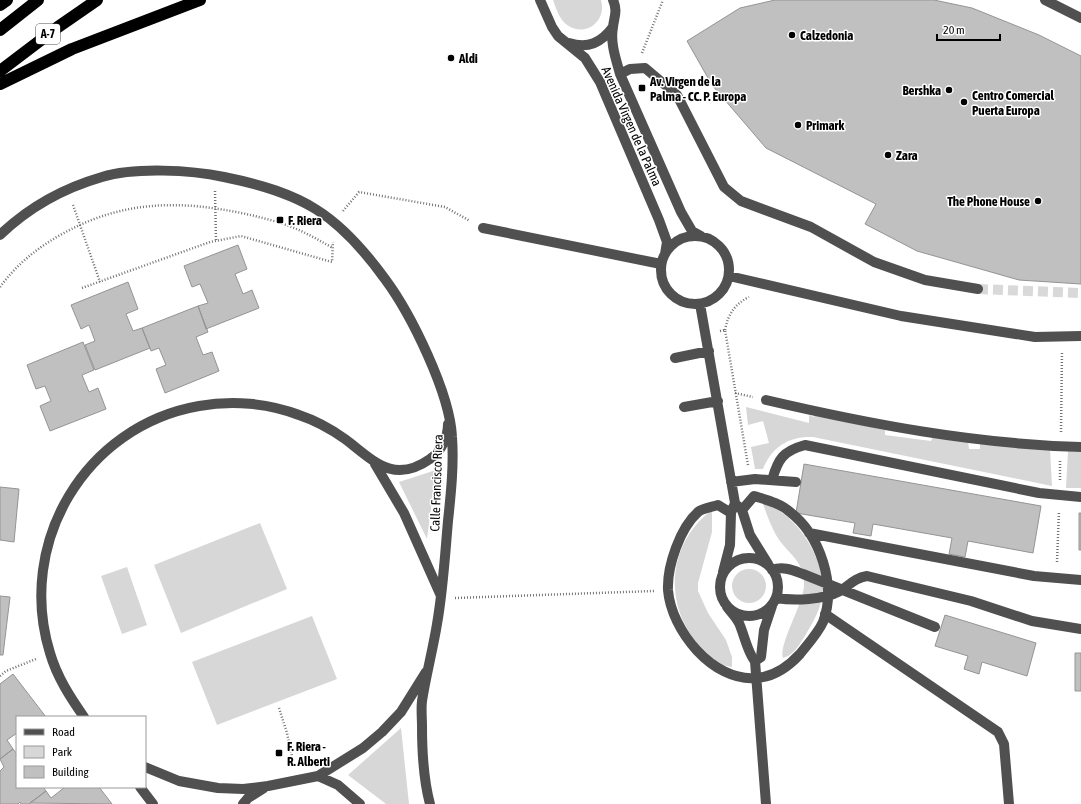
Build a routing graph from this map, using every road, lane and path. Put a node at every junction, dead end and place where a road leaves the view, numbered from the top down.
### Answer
1 (7, 0) edge
2 (38, 0) edge
3 (97, 0) edge
4 (200, 0) edge
5 (540, 0) edge
6 (663, 0) edge
7 (1045, 0) edge
8 (617, 2) edge
9 (0, 5) edge
10 (1081, 18) edge
11 (613, 27) junction
12 (0, 30) edge
13 (567, 42) junction
14 (636, 68) junction
15 (0, 71) edge
16 (620, 74) junction
17 (0, 84) edge
18 (215, 175) junction
19 (67, 190) junction
20 (216, 208) junction
21 (334, 221) junction
22 (80, 225) junction
23 (483, 228) joint
24 (0, 235) edge
25 (701, 236) junction
26 (216, 241) junction
27 (333, 248) junction
28 (665, 254) junction
29 (661, 264) junction
30 (729, 276) junction
31 (100, 282) junction
32 (755, 283) junction
33 (0, 287) edge
34 (82, 288) dead end
35 (978, 288) tunnel mouth
36 (700, 304) junction
37 (725, 330) junction
38 (706, 334) junction
39 (1081, 336) edge
40 (709, 352) junction
41 (675, 358) dead end
42 (1062, 363) dead end
43 (766, 400) dead end
44 (718, 401) junction
45 (684, 407) dead end
46 (448, 414) junction
47 (1060, 446) junction
48 (1081, 447) edge
49 (375, 464) junction
50 (750, 479) junction
51 (772, 480) junction
52 (731, 482) junction
53 (796, 482) dead end
54 (1081, 497) edge
55 (739, 506) junction
56 (731, 513) junction
57 (1058, 527) dead end
58 (809, 533) junction
59 (771, 568) junction
60 (723, 572) junction
61 (1057, 578) junction
62 (1081, 580) edge
63 (827, 584) junction
64 (842, 590) junction
65 (654, 591) dead end
66 (827, 596) junction
67 (469, 598) dead end
68 (442, 599) junction
69 (775, 599) junction
70 (727, 607) junction
71 (825, 614) junction
72 (935, 627) dead end
73 (1081, 629) edge
74 (50, 654) junction
75 (755, 661) junction
76 (430, 666) junction
77 (0, 676) edge
78 (757, 678) junction
79 (279, 708) dead end
80 (83, 716) edge
81 (146, 767) edge
82 (318, 776) junction
83 (292, 780) junction
84 (268, 786) junction
85 (141, 788) edge
86 (153, 804) edge
87 (243, 804) edge
88 (360, 804) edge
89 (430, 804) edge
90 (766, 804) edge
91 (1009, 804) edge

1 - 9 highway
2 - 12 highway, A-7
3 - 15 highway, A-7
4 - 17 highway
5 - 13 street, Avenida Virgen de la Palma
6 - 14 path
7 - 10 street
8 - 11 street, Avenida Virgen de la Palma
11 - 13 street
11 - 16 street, Avenida Virgen de la Palma
13 - 28 street, Avenida Virgen de la Palma
14 - 16 street
14 - 35 street
16 - 25 street, Avenida Virgen de la Palma
18 - 19 street, Calle Francisco Riera
18 - 20 path
18 - 21 street, Calle Francisco Riera
19 - 22 path
19 - 24 street, Calle Francisco Riera
20 - 22 path
20 - 26 path
20 - 27 path
21 - 23 path
21 - 27 path
21 - 46 street, Calle Francisco Riera
22 - 31 path
22 - 33 path
23 - 29 street
25 - 28 street
25 - 30 street
26 - 27 path
26 - 31 path
28 - 29 street
29 - 36 street
30 - 32 street
30 - 36 street
31 - 34 path
32 - 37 path
32 - 39 street
36 - 38 street
37 - 38 path
37 - 50 path
38 - 40 street
40 - 41 street
40 - 44 street
42 - 47 path
43 - 47 street
44 - 45 street
44 - 52 street
46 - 49 street
46 - 68 street, Calle Francisco Riera
47 - 48 street
49 - 68 street
49 - 74 street
50 - 51 street
50 - 52 street
51 - 53 street
51 - 54 street
52 - 55 street
55 - 56 street
55 - 58 street
55 - 59 street
56 - 60 street
56 - 78 street
57 - 61 path
58 - 61 street
58 - 63 street
59 - 60 street
59 - 63 street
59 - 69 street
60 - 70 street
61 - 62 street
63 - 64 street
63 - 66 street
64 - 66 street
64 - 72 street
64 - 73 street
65 - 67 path
66 - 69 street
66 - 71 street
68 - 76 street, Calle Francisco Riera
69 - 70 street
69 - 75 street
70 - 75 street
71 - 78 street
71 - 91 street
74 - 77 path
74 - 80 street
75 - 78 street
76 - 82 street
76 - 89 street, Calle Francisco Riera
78 - 90 street
79 - 83 path
81 - 84 street
82 - 83 street
82 - 88 street
83 - 84 street
84 - 87 street
85 - 86 street

